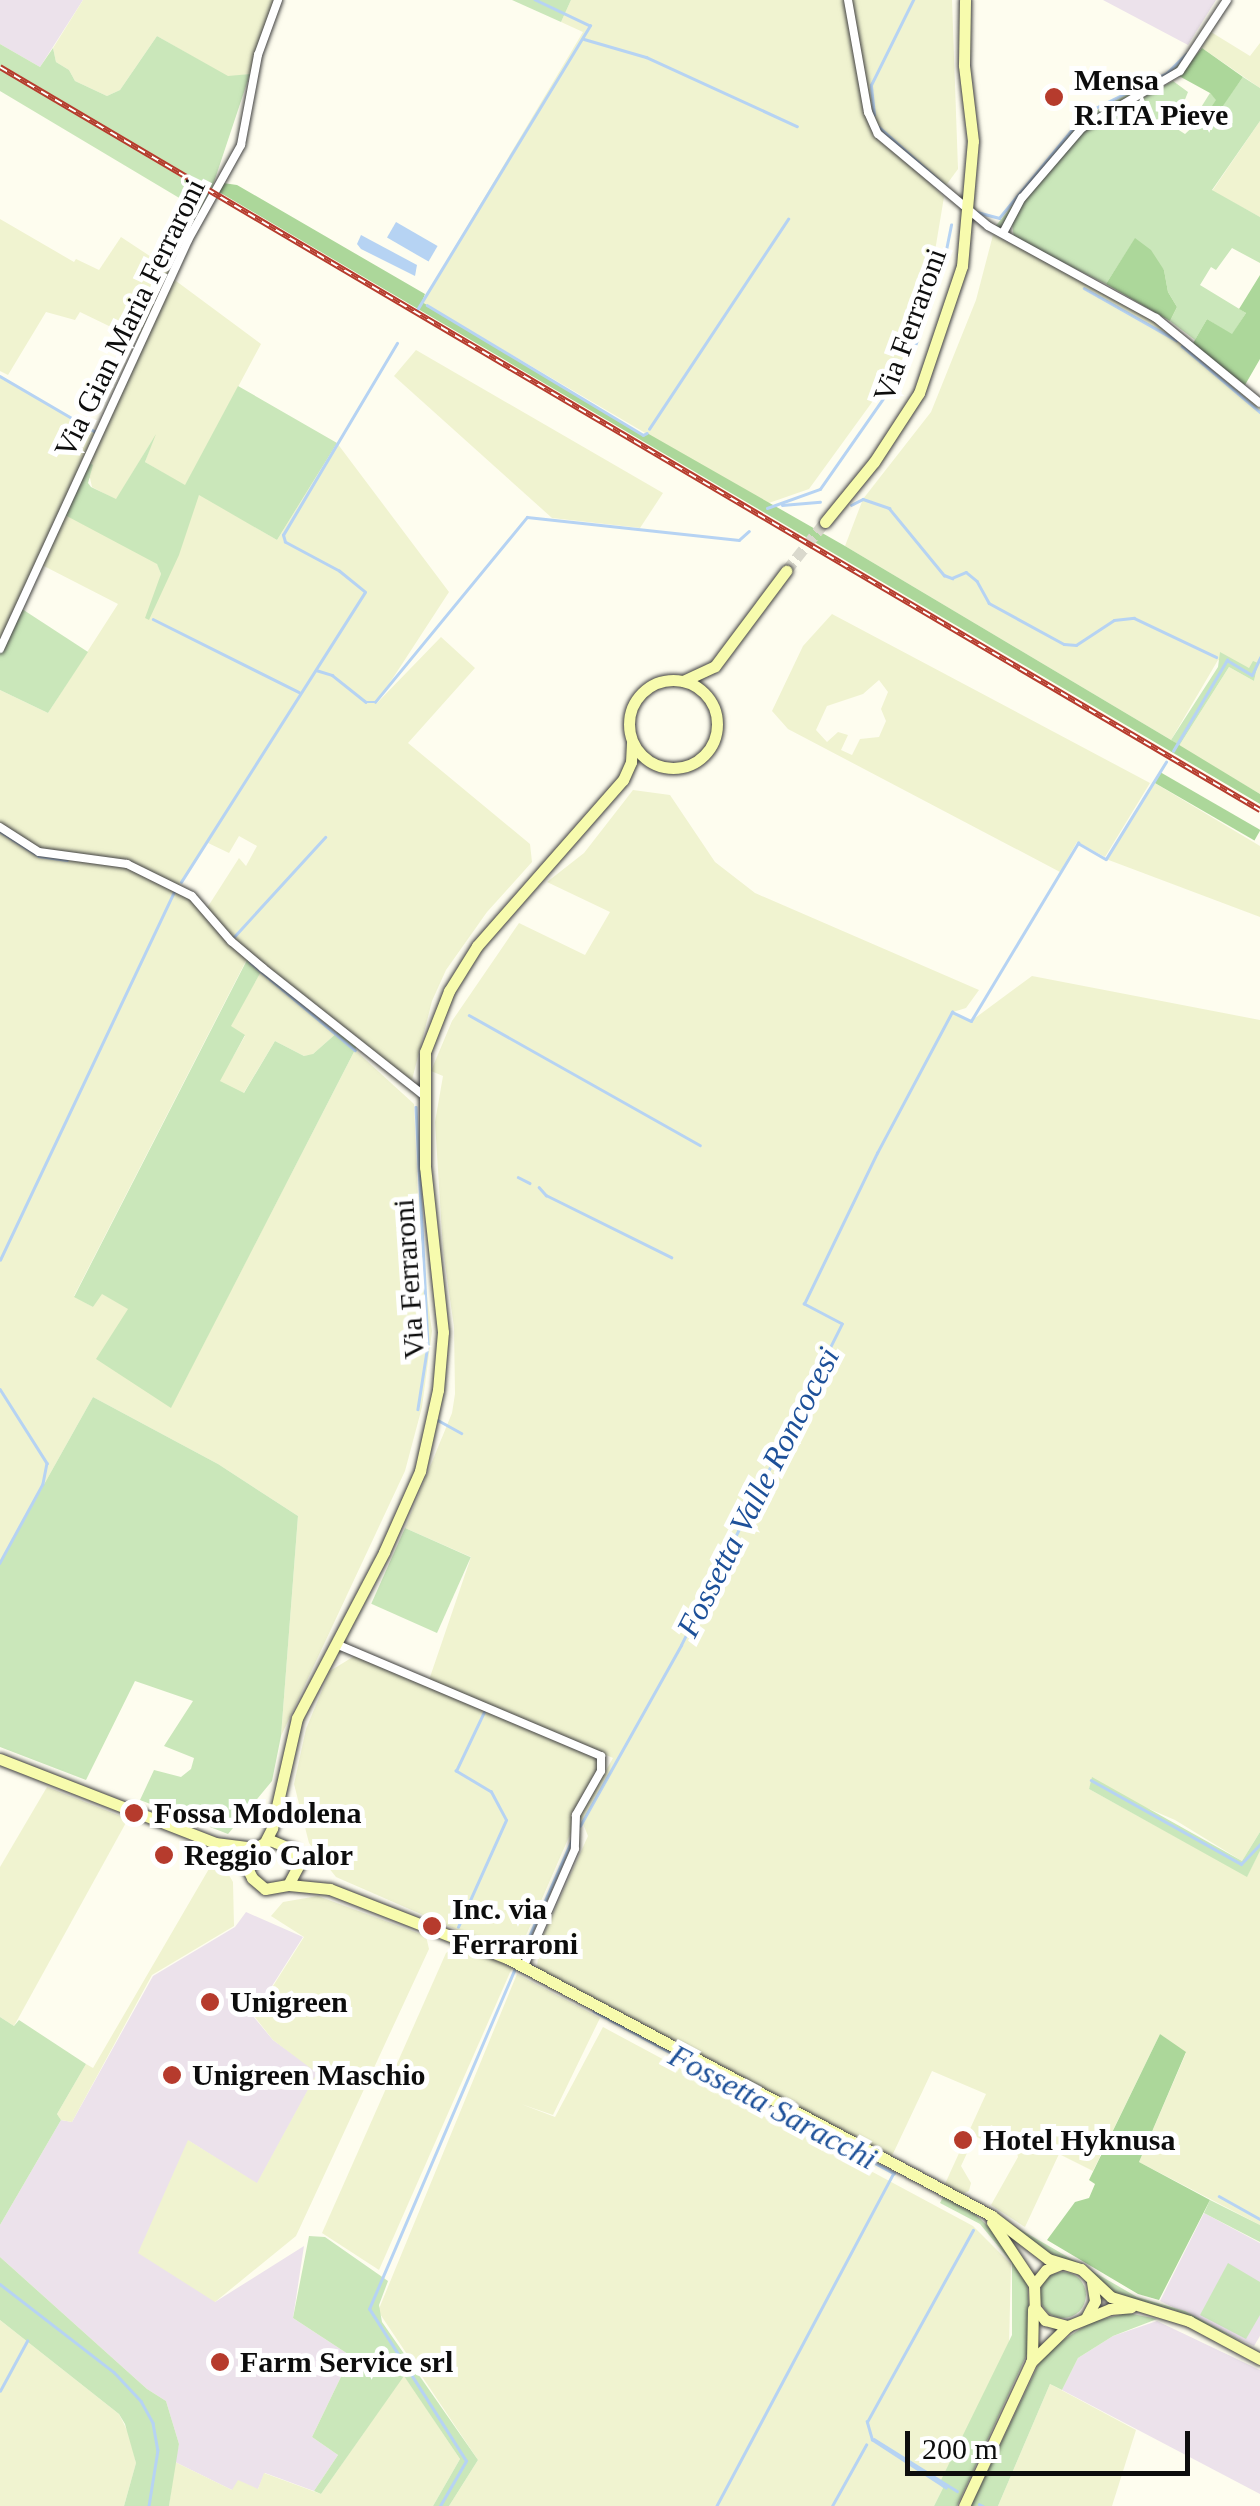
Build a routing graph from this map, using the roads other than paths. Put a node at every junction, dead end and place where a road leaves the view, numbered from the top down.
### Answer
1 (278, 0) edge
2 (848, 0) edge
3 (965, 0) edge
4 (1228, 0) edge
5 (969, 212) junction
6 (1003, 233) junction
7 (1260, 403) edge
8 (826, 522) tunnel mouth
9 (786, 571) tunnel mouth
10 (0, 649) edge
11 (714, 666) junction
12 (684, 682) junction
13 (710, 700) junction
14 (632, 742) junction
15 (654, 764) junction
16 (623, 780) junction
17 (0, 827) edge
18 (423, 1095) junction
19 (336, 1644) junction
20 (0, 1760) edge
21 (277, 1809) junction
22 (215, 1843) junction
23 (260, 1845) junction
24 (288, 1846) junction
25 (298, 1864) junction
26 (249, 1868) junction
27 (289, 1885) junction
28 (330, 1889) junction
29 (524, 1966) junction
30 (981, 2211) junction
31 (1035, 2249) junction
32 (1064, 2264) junction
33 (1026, 2269) junction
34 (1092, 2282) junction
35 (1034, 2285) junction
36 (1033, 2300) junction
37 (1136, 2307) junction
38 (1086, 2318) junction
39 (1068, 2326) junction
40 (1260, 2359) edge
41 (1032, 2362) junction
42 (964, 2506) edge

1 - 10 street, Via Gian Maria Ferraroni
2 - 5 street
3 - 5 main road, Via Ferraroni
4 - 6 street
5 - 6 street
5 - 8 main road, Via Ferraroni
6 - 7 street
9 - 11 main road
11 - 12 main road
11 - 13 main road
12 - 13 main road
12 - 14 main road
13 - 15 main road
14 - 15 main road
14 - 16 main road, Via Ferraroni
15 - 16 main road, Via Ferraroni
16 - 18 main road, Via Ferraroni
17 - 18 street
18 - 19 main road, Via Ferraroni
19 - 21 main road, Via Ferraroni
19 - 29 street
20 - 22 main road
21 - 23 main road, Via Ferraroni
21 - 24 main road, Via Ferraroni
22 - 23 main road
22 - 26 main road
23 - 24 main road
23 - 26 main road
24 - 25 main road
25 - 27 main road
25 - 28 main road
26 - 27 main road
27 - 28 main road
28 - 29 main road
29 - 30 main road
30 - 31 main road
30 - 33 main road
31 - 32 main road
31 - 33 street
32 - 34 main road
32 - 35 main road
33 - 35 main road
34 - 37 main road
34 - 38 main road
35 - 36 main road
36 - 39 main road
36 - 41 main road
37 - 38 main road
37 - 40 main road
38 - 39 main road
39 - 41 main road
41 - 42 main road

